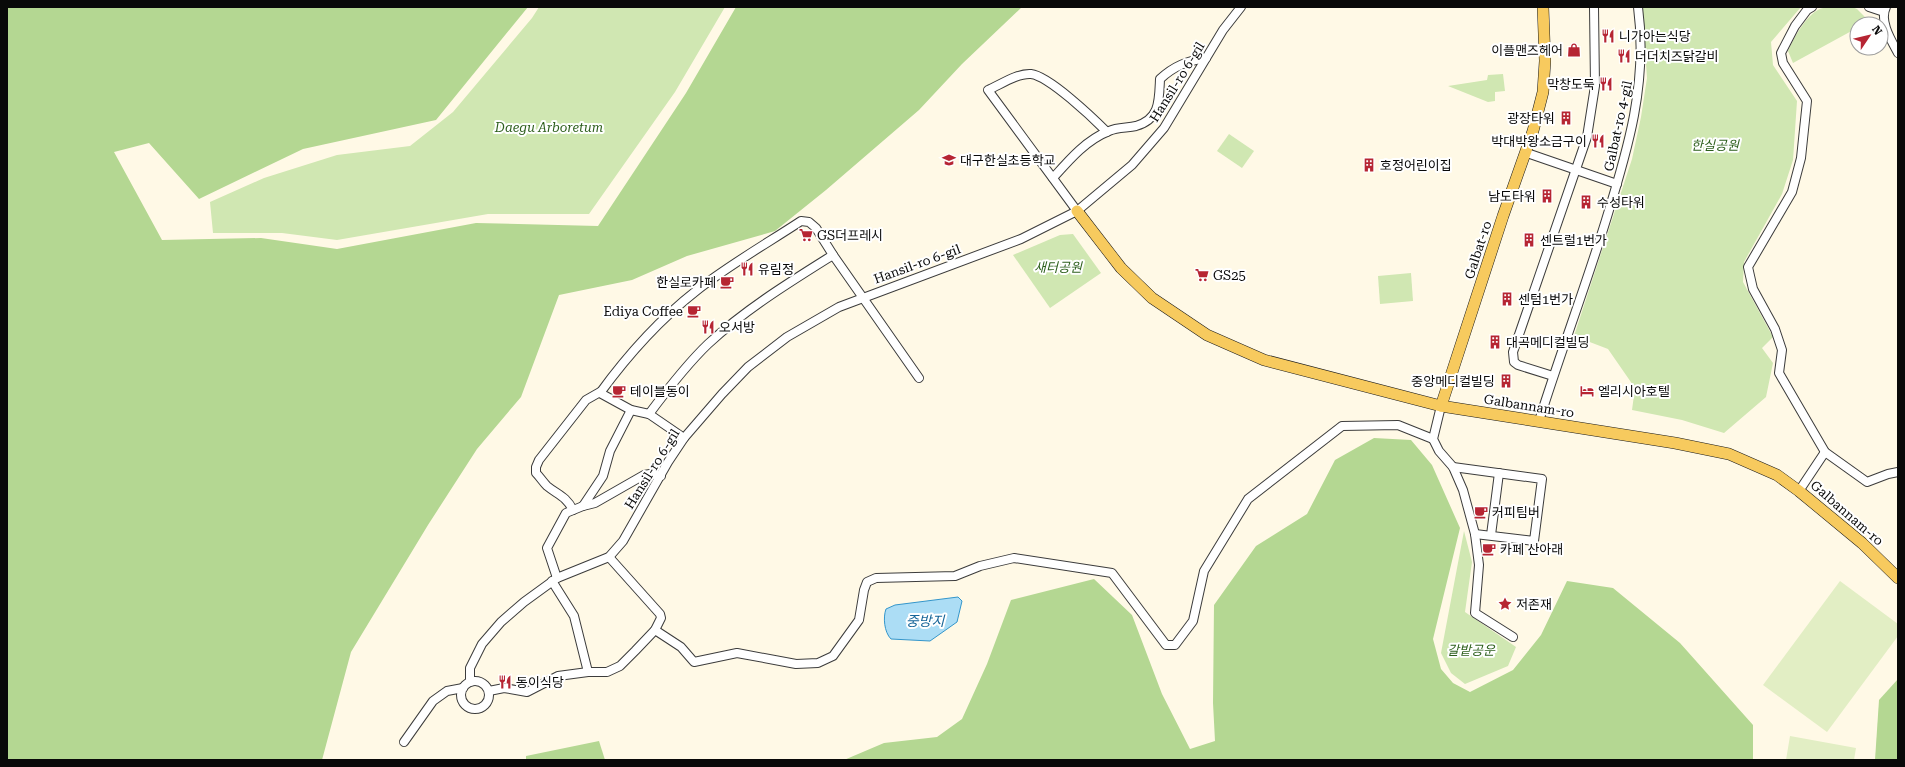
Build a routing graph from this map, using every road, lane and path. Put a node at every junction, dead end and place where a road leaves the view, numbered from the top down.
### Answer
1 (1242, 7) edge
2 (1542, 7) edge
3 (1594, 7) edge
4 (1638, 7) edge
5 (1812, 7) edge
6 (1869, 7) edge
7 (1885, 9) edge
8 (1898, 53) edge
9 (1206, 58) junction
10 (1156, 112) junction
11 (1170, 118) junction
12 (1107, 132) junction
13 (1526, 153) junction
14 (1576, 170) junction
15 (1053, 178) junction
16 (1617, 184) junction
17 (1077, 211) junction
18 (833, 256) junction
19 (863, 297) junction
20 (1553, 376) junction
21 (919, 378) dead end
22 (600, 392) junction
23 (1441, 406) junction
24 (631, 410) junction
25 (648, 414) junction
26 (1539, 422) junction
27 (684, 438) junction
28 (1433, 439) junction
29 (1825, 452) junction
30 (1453, 467) junction
31 (1898, 472) edge
32 (1499, 473) junction
33 (661, 476) junction
34 (1799, 491) junction
35 (583, 506) junction
36 (573, 510) junction
37 (1475, 534) junction
38 (1491, 535) junction
39 (609, 557) junction
40 (1898, 578) edge
41 (555, 580) junction
42 (654, 630) junction
43 (1513, 637) dead end
44 (588, 672) junction
45 (470, 682) junction
46 (463, 688) junction
47 (489, 691) junction
48 (404, 742) dead end

1 - 9 street, Hansil-ro 6-gil
2 - 13 main road, Galbat-ro
3 - 14 street
4 - 16 street, Galbat-ro 4-gil
5 - 29 street
6 - 7 street
7 - 8 street
9 - 10 street
9 - 11 street, Hansil-ro 6-gil
10 - 11 street
10 - 12 street
11 - 17 street, Hansil-ro 6-gil
12 - 15 street
12 - 15 street
13 - 14 street, Galbat-ro 4-gil
13 - 23 main road, Galbat-ro
14 - 16 street, Galbat-ro 4-gil
14 - 20 street
15 - 17 street
16 - 20 street
17 - 19 street, Hansil-ro 6-gil
17 - 23 main road, Galbannam-ro
18 - 19 street
18 - 22 street
18 - 25 street
19 - 21 street
19 - 27 street, Hansil-ro 6-gil
20 - 26 street
22 - 24 street
22 - 36 street
23 - 26 main road, Galbannam-ro
23 - 28 street
24 - 25 street
24 - 35 street
25 - 27 street
26 - 34 main road, Galbannam-ro
27 - 33 street, Hansil-ro 6-gil
28 - 30 street
28 - 42 street
29 - 31 street
29 - 34 street
30 - 32 street
30 - 37 street
32 - 38 street
32 - 38 street
33 - 35 street
33 - 39 street, Hansil-ro 6-gil
34 - 40 main road, Galbannam-ro
35 - 36 street
36 - 41 street
37 - 38 street
37 - 43 street
39 - 41 street, Hansil-ro 6-gil
39 - 42 street
41 - 44 street
41 - 45 street, Hansil-ro 6-gil
42 - 44 street
44 - 47 street
45 - 46 street
45 - 47 street
46 - 47 street
46 - 48 street

